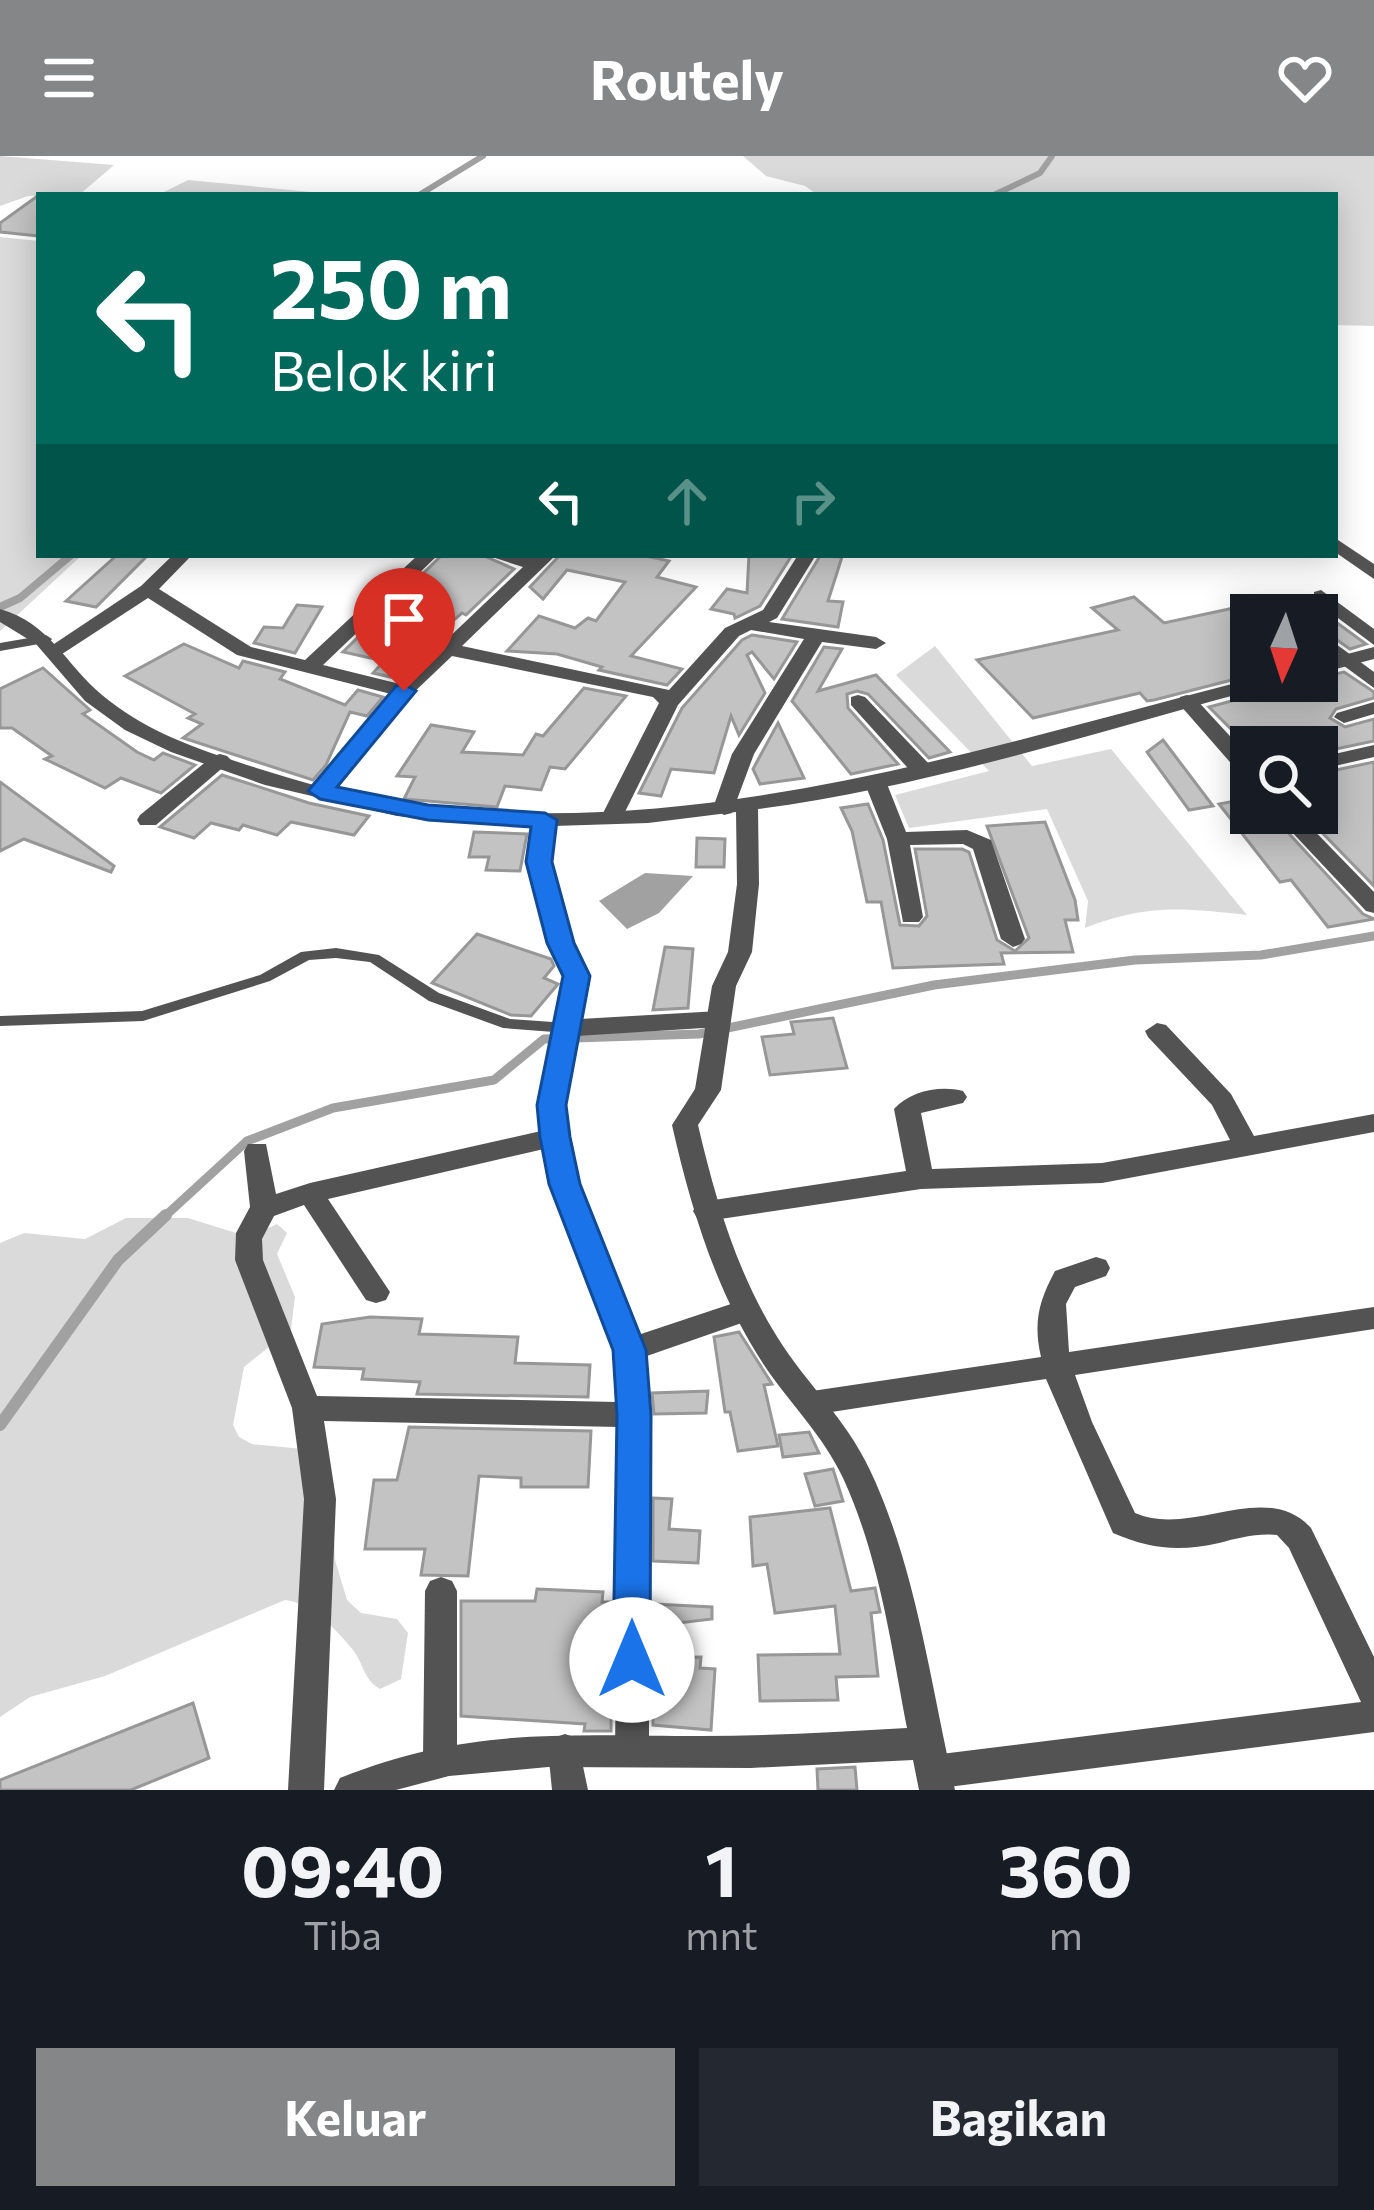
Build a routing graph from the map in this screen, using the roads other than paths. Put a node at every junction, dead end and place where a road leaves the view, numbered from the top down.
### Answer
1 (1338, 545) edge
2 (180, 558) edge
3 (426, 558) edge
4 (805, 558) edge
5 (542, 560) edge
6 (1374, 573) edge
7 (148, 590) junction
8 (1338, 610) edge
9 (0, 615) edge
10 (753, 625) junction
11 (816, 635) junction
12 (1374, 639) edge
13 (876, 644) dead end
14 (50, 645) junction
15 (0, 647) edge
16 (448, 649) junction
17 (1374, 653) edge
18 (1338, 654) edge
19 (1347, 661) junction
20 (1338, 663) edge
21 (308, 668) junction
22 (1374, 682) edge
23 (1230, 690) edge
24 (404, 691) junction
25 (858, 701) dead end
26 (1187, 701) junction
27 (669, 703) junction
28 (1374, 708) edge
29 (1344, 717) dead end
30 (1230, 749) edge
31 (1371, 756) edge
32 (220, 760) junction
33 (1338, 761) edge
34 (923, 771) junction
35 (876, 784) junction
36 (320, 791) junction
37 (736, 807) junction
38 (613, 817) junction
39 (148, 820) dead end
40 (545, 820) junction
41 (1305, 834) edge
42 (898, 839) junction
43 (1374, 906) edge
44 (911, 917) dead end
45 (1013, 939) dead end
46 (0, 1021) edge
47 (719, 1028) junction
48 (1157, 1031) dead end
49 (566, 1036) junction
50 (954, 1097) dead end
51 (1374, 1123) edge
52 (555, 1137) junction
53 (1247, 1149) junction
54 (257, 1151) dead end
55 (921, 1179) junction
56 (310, 1193) junction
57 (264, 1209) junction
58 (707, 1211) junction
59 (1096, 1268) dead end
60 (376, 1292) dead end
61 (746, 1310) junction
62 (1374, 1318) edge
63 (629, 1350) junction
64 (1055, 1364) junction
65 (812, 1403) junction
66 (307, 1408) junction
67 (634, 1415) junction
68 (441, 1591) dead end
69 (1374, 1693) edge
70 (1374, 1716) edge
71 (565, 1750) junction
72 (632, 1751) junction
73 (440, 1758) junction
74 (932, 1768) edge
75 (305, 1790) edge
76 (352, 1790) edge
77 (571, 1790) edge

1 - 6 street
2 - 7 street
3 - 21 street
4 - 10 street
5 - 16 street
7 - 14 street
7 - 21 street
8 - 12 street
9 - 14 street
10 - 11 street
10 - 27 street
11 - 13 street
11 - 37 street
14 - 15 lane
14 - 32 street
16 - 24 street
16 - 27 street
17 - 19 street
18 - 19 street
19 - 20 street
19 - 22 street
21 - 24 street
23 - 26 street
24 - 36 street
25 - 34 street
26 - 30 street
26 - 34 street
27 - 38 street
28 - 29 street
31 - 33 street
32 - 36 street
32 - 39 street
34 - 35 street
35 - 37 street
35 - 42 street
36 - 40 street
37 - 38 street
37 - 47 street
38 - 40 street
40 - 49 street
41 - 43 street
42 - 44 street
42 - 45 street
46 - 49 lane
47 - 49 street
47 - 58 street
48 - 53 street
49 - 52 street
50 - 55 street
51 - 53 street
52 - 56 street
52 - 63 street
53 - 55 street
54 - 57 street
55 - 58 street
56 - 57 street
56 - 60 street
57 - 66 street
58 - 61 street
59 - 64 street
61 - 63 street
61 - 65 street
62 - 64 street
63 - 67 street
64 - 65 street
64 - 69 street
65 - 74 street
66 - 67 street
66 - 75 street
67 - 72 street
68 - 73 street
70 - 74 street
71 - 72 street
71 - 73 street
71 - 77 street
72 - 74 street
73 - 76 street

